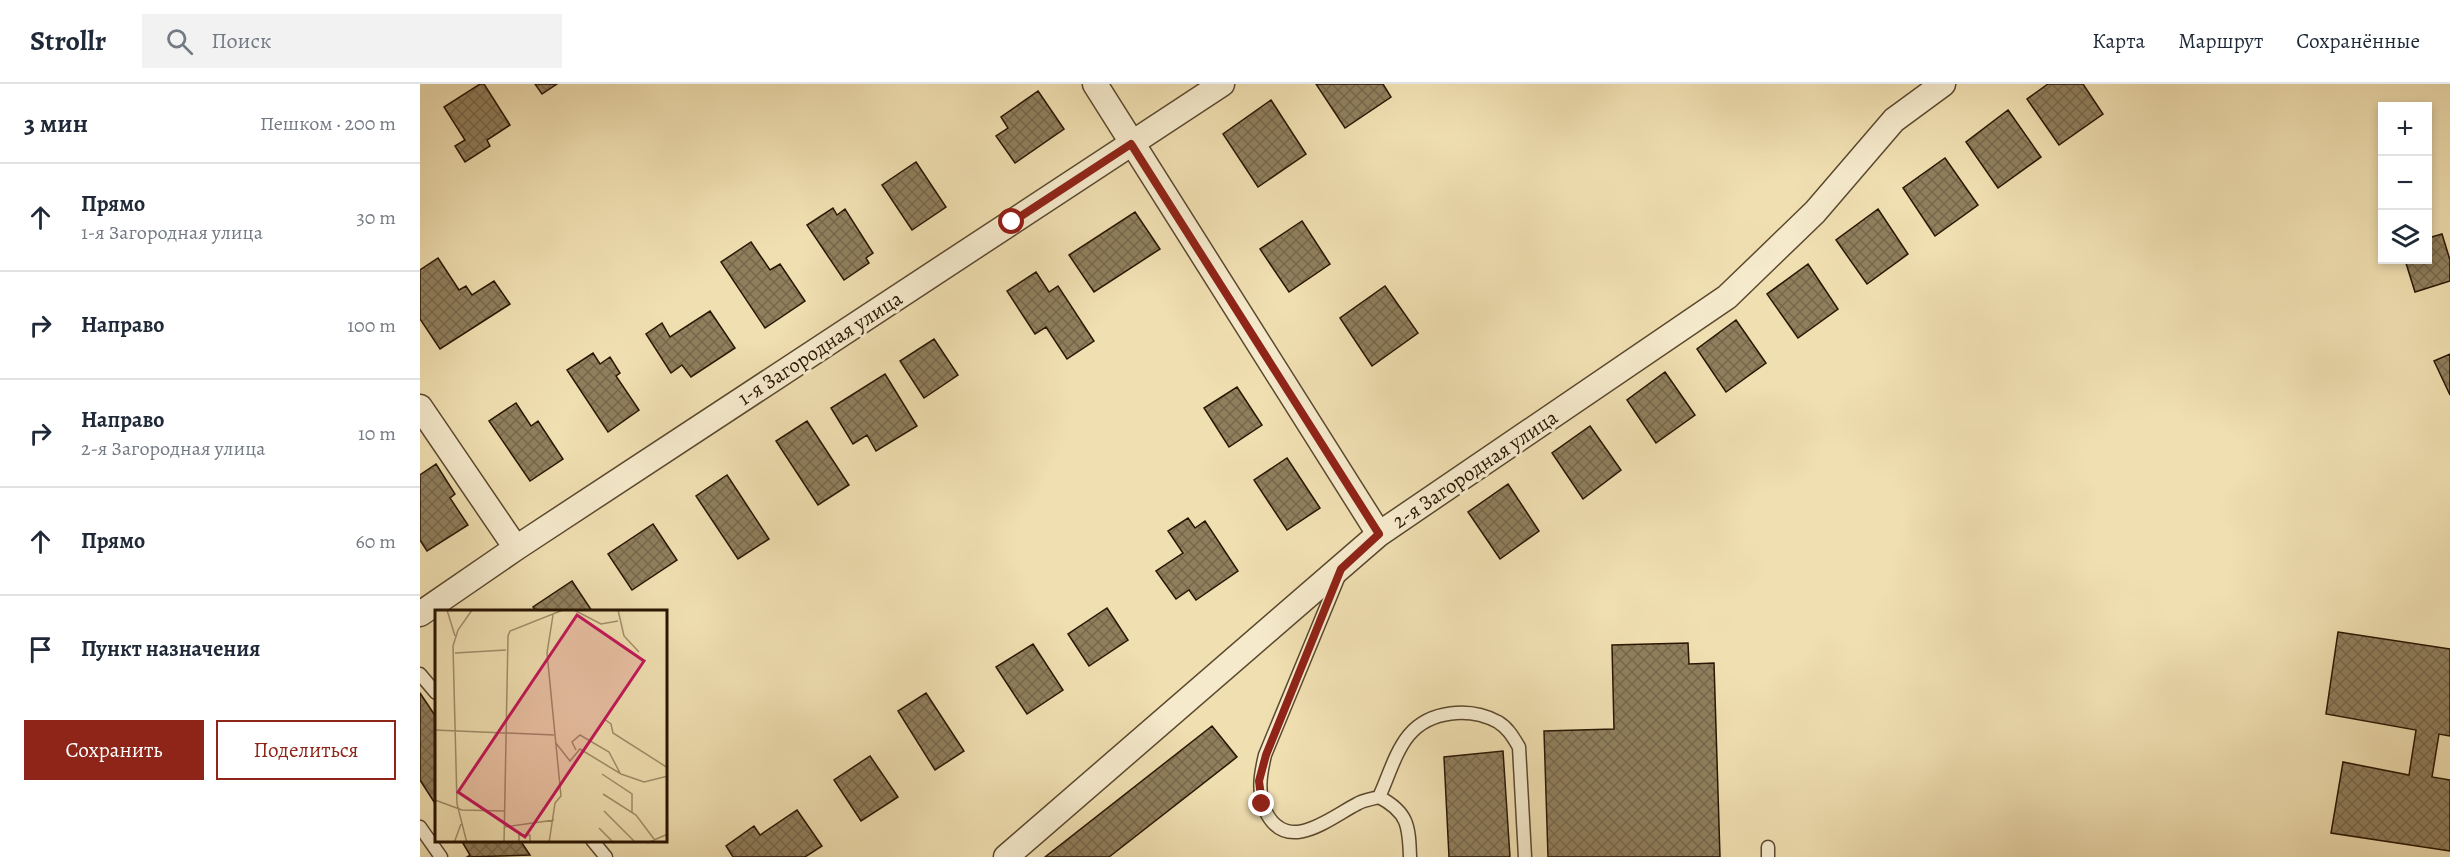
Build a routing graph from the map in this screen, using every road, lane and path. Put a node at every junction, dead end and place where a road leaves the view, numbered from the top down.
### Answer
1 (1095, 84) edge
2 (1222, 84) edge
3 (1942, 84) edge
4 (1131, 144) junction
5 (420, 407) edge
6 (1379, 534) junction
7 (516, 548) junction
8 (1341, 569) junction
9 (420, 615) edge
10 (420, 674) edge
11 (435, 692) edge
12 (1379, 797) junction
13 (420, 827) edge
14 (594, 842) edge
15 (441, 857) edge
16 (606, 857) edge
17 (1006, 857) edge
18 (1410, 857) edge
19 (1525, 857) edge

1 - 4 street
2 - 4 street, 1-я Загородная улица
3 - 6 street, 2-я Загородная улица
4 - 6 street
4 - 7 street, 1-я Загородная улица
5 - 7 street
6 - 8 street, 2-я Загородная улица
7 - 9 street, 1-я Загородная улица
8 - 12 lane
8 - 17 street, 2-я Загородная улица
10 - 11 lane
12 - 18 lane
12 - 19 lane
13 - 15 lane
14 - 16 lane

